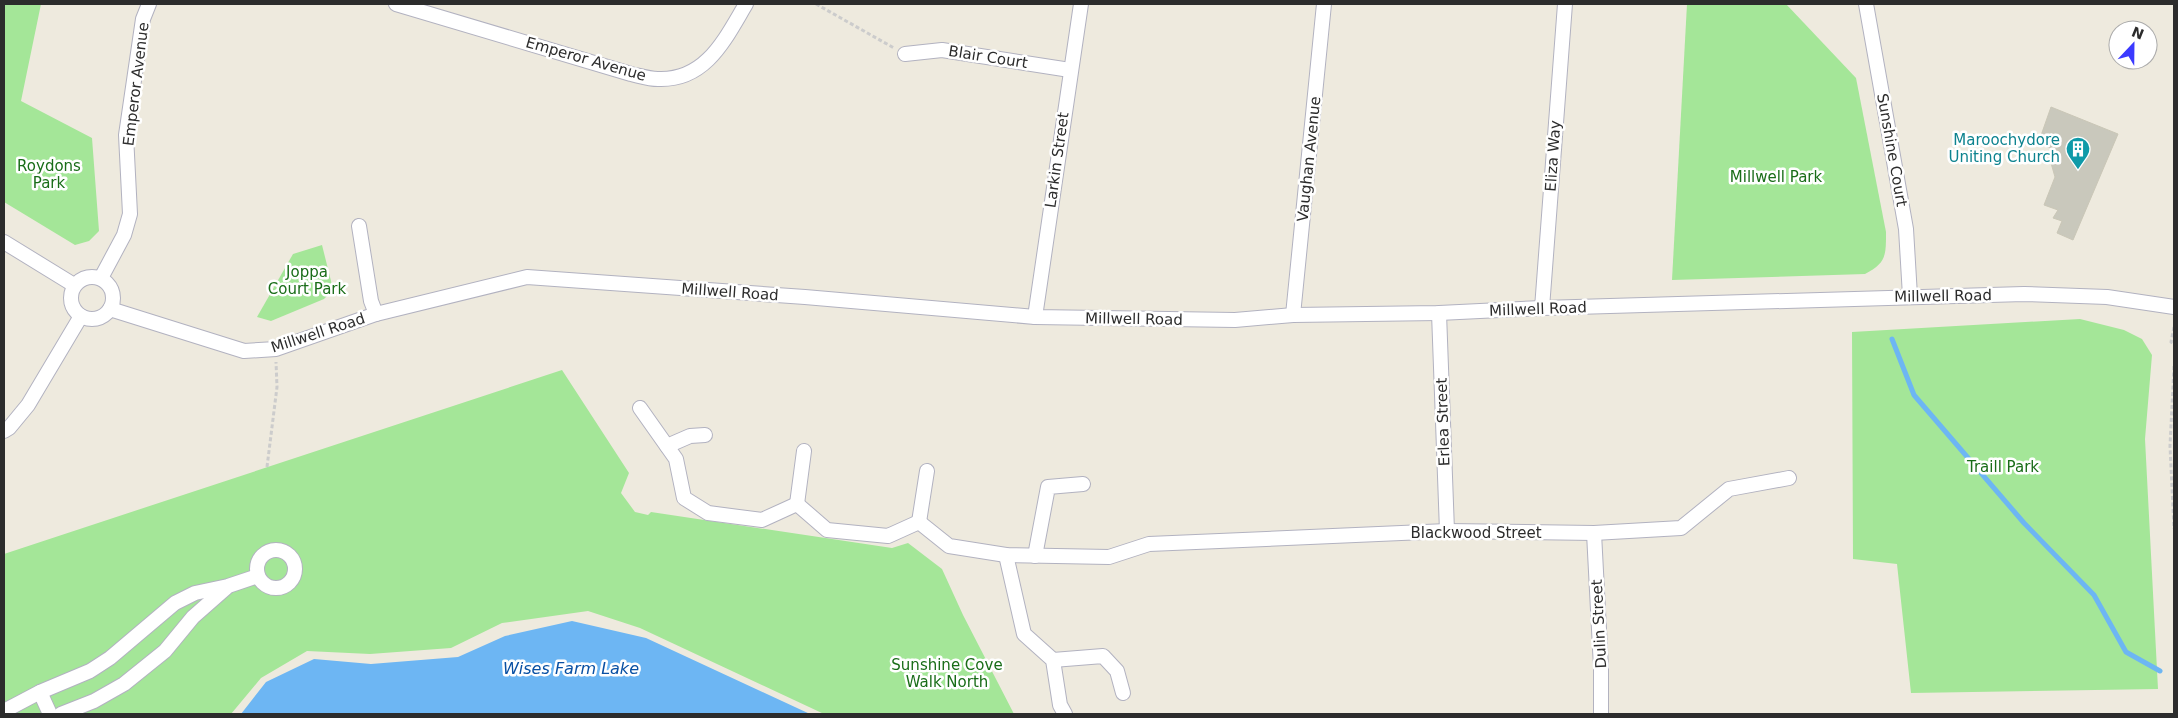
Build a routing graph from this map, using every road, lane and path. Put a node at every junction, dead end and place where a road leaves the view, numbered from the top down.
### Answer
1 (149, 4) edge
2 (396, 4) edge
3 (746, 4) edge
4 (816, 4) edge
5 (1081, 4) edge
6 (1324, 4) edge
7 (1565, 4) edge
8 (1866, 4) edge
9 (905, 54) joint
10 (1070, 70) junction
11 (359, 226) dead end
12 (4, 242) edge
13 (101, 278) junction
14 (74, 286) junction
15 (1910, 296) junction
16 (1542, 308) junction
17 (2174, 308) edge
18 (110, 309) junction
19 (1439, 313) junction
20 (376, 314) junction
21 (1293, 315) junction
22 (81, 316) junction
23 (1036, 317) junction
24 (2174, 327) edge
25 (2174, 344) edge
26 (276, 349) junction
27 (2174, 366) edge
28 (640, 408) dead end
29 (4, 431) edge
30 (705, 435) dead end
31 (667, 446) junction
32 (804, 451) dead end
33 (267, 467) dead end
34 (927, 471) dead end
35 (1790, 478) dead end
36 (1083, 484) dead end
37 (797, 504) junction
38 (919, 522) junction
39 (2174, 529) edge
40 (1447, 531) junction
41 (1594, 533) junction
42 (1006, 555) junction
43 (1035, 556) junction
44 (258, 576) dead end
45 (228, 586) junction
46 (1053, 660) junction
47 (40, 692) junction
48 (1123, 693) dead end
49 (4, 711) edge
50 (50, 714) edge
51 (60, 714) edge
52 (1065, 714) edge
53 (1601, 714) edge

1 - 13 street, Emperor Avenue
2 - 3 street, Emperor Avenue
4 - 9 path
5 - 10 street, Larkin Street
6 - 21 street, Vaughan Avenue
7 - 16 street, Eliza Way
8 - 15 street, Sunshine Court
9 - 10 street, Blair Court
10 - 23 street, Larkin Street
11 - 20 street
12 - 14 street
13 - 14 street
13 - 18 street
14 - 22 street
15 - 16 street, Millwell Road
15 - 17 street, Millwell Road
16 - 19 street, Millwell Road
18 - 22 street
18 - 26 street, Millwell Road
19 - 21 street, Millwell Road
19 - 40 street, Erlea Street
20 - 23 street, Millwell Road
20 - 26 street, Millwell Road
21 - 23 street, Millwell Road
22 - 29 street
24 - 25 path
26 - 33 path
27 - 39 path
28 - 31 street
30 - 31 street
31 - 37 street
32 - 37 street
34 - 38 street
35 - 41 street, Blackwood Street
36 - 43 street
37 - 38 street
38 - 42 street, Blackwood Street
40 - 41 street, Blackwood Street
40 - 43 street, Blackwood Street
41 - 53 street, Dulin Street
42 - 43 street, Blackwood Street
42 - 46 street
44 - 45 street
45 - 47 street
45 - 51 street
46 - 48 street
46 - 52 street
47 - 49 street
47 - 50 street

